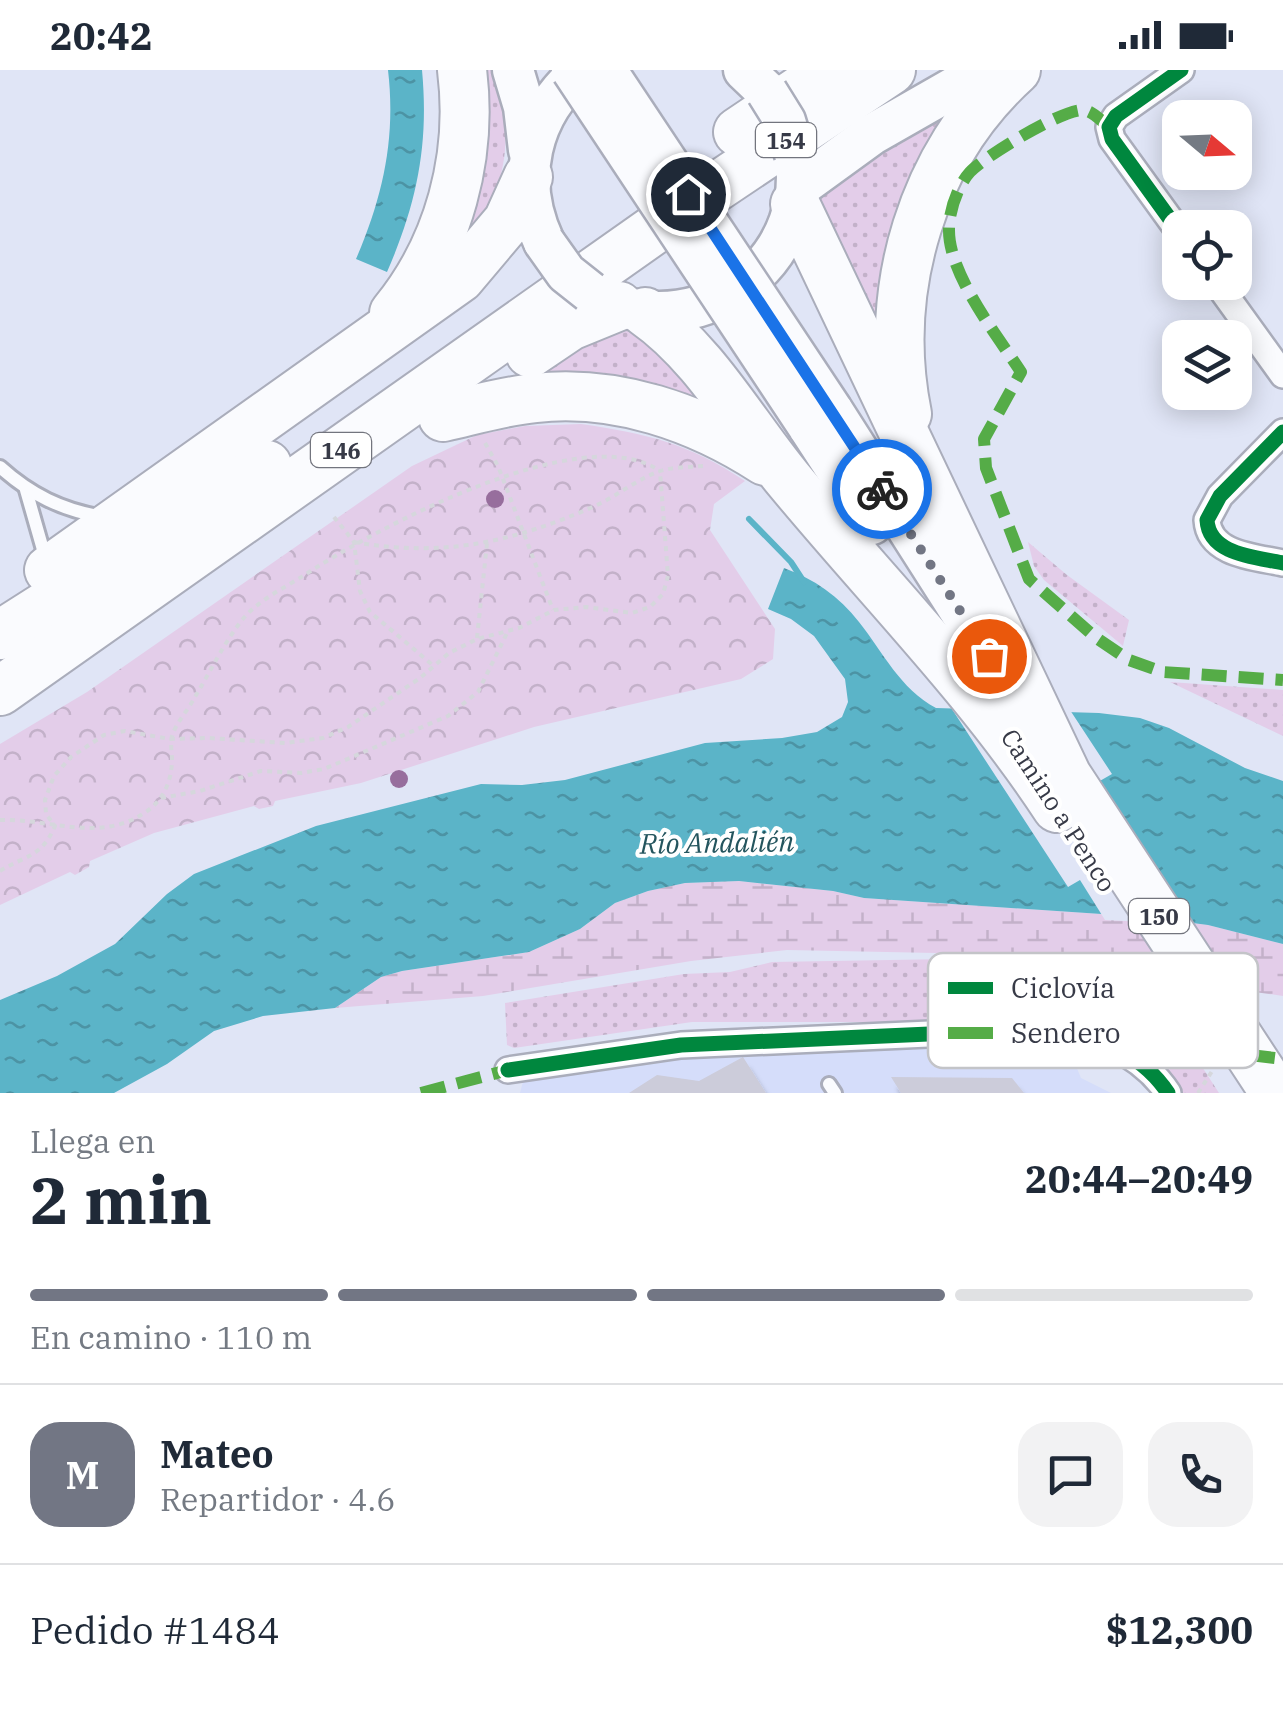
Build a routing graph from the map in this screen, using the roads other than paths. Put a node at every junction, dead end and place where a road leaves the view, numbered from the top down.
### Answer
1 (462, 70) edge
2 (513, 70) edge
3 (572, 70) edge
4 (582, 70) edge
5 (606, 70) edge
6 (830, 70) edge
7 (891, 70) edge
8 (985, 70) edge
9 (1016, 70) edge
10 (1181, 70) edge
11 (756, 81) edge
12 (529, 168) junction
13 (796, 182) junction
14 (673, 197) junction
15 (1163, 210) edge
16 (1229, 300) edge
17 (618, 303) junction
18 (349, 358) junction
19 (1283, 375) edge
20 (820, 418) junction
21 (459, 424) junction
22 (1283, 432) edge
23 (919, 466) junction
24 (0, 467) edge
25 (786, 476) junction
26 (26, 490) junction
27 (120, 518) junction
28 (1283, 563) edge
29 (48, 570) junction
30 (938, 599) junction
31 (0, 607) edge
32 (0, 635) edge
33 (0, 691) edge
34 (0, 718) edge
35 (1049, 771) junction
36 (1159, 953) edge
37 (928, 1035) edge
38 (1146, 1068) edge
39 (508, 1070) dead end
40 (1167, 1090) edge

1 - 18 highway
2 - 12 main road
3 - 20 main road, bridge
4 - 12 main road
5 - 20 main road, bridge
6 - 14 highway, 154
7 - 14 highway, 154
8 - 13 main road
9 - 23 highway
10 - 15 street
11 - 13 main road, bridge
12 - 17 main road, bridge
12 - 18 highway
13 - 17 main road
13 - 23 highway
14 - 32 highway, 146
14 - 33 highway, 146
16 - 19 street
17 - 21 highway
17 - 25 highway
18 - 27 highway
20 - 30 main road
21 - 25 highway
21 - 34 highway
22 - 28 street
23 - 30 highway
24 - 26 lane
25 - 30 highway
26 - 27 lane
26 - 29 lane
27 - 29 highway
29 - 31 highway
30 - 35 highway
30 - 35 highway
35 - 36 highway, Camino a Penco / 150
37 - 39 street
38 - 40 street

